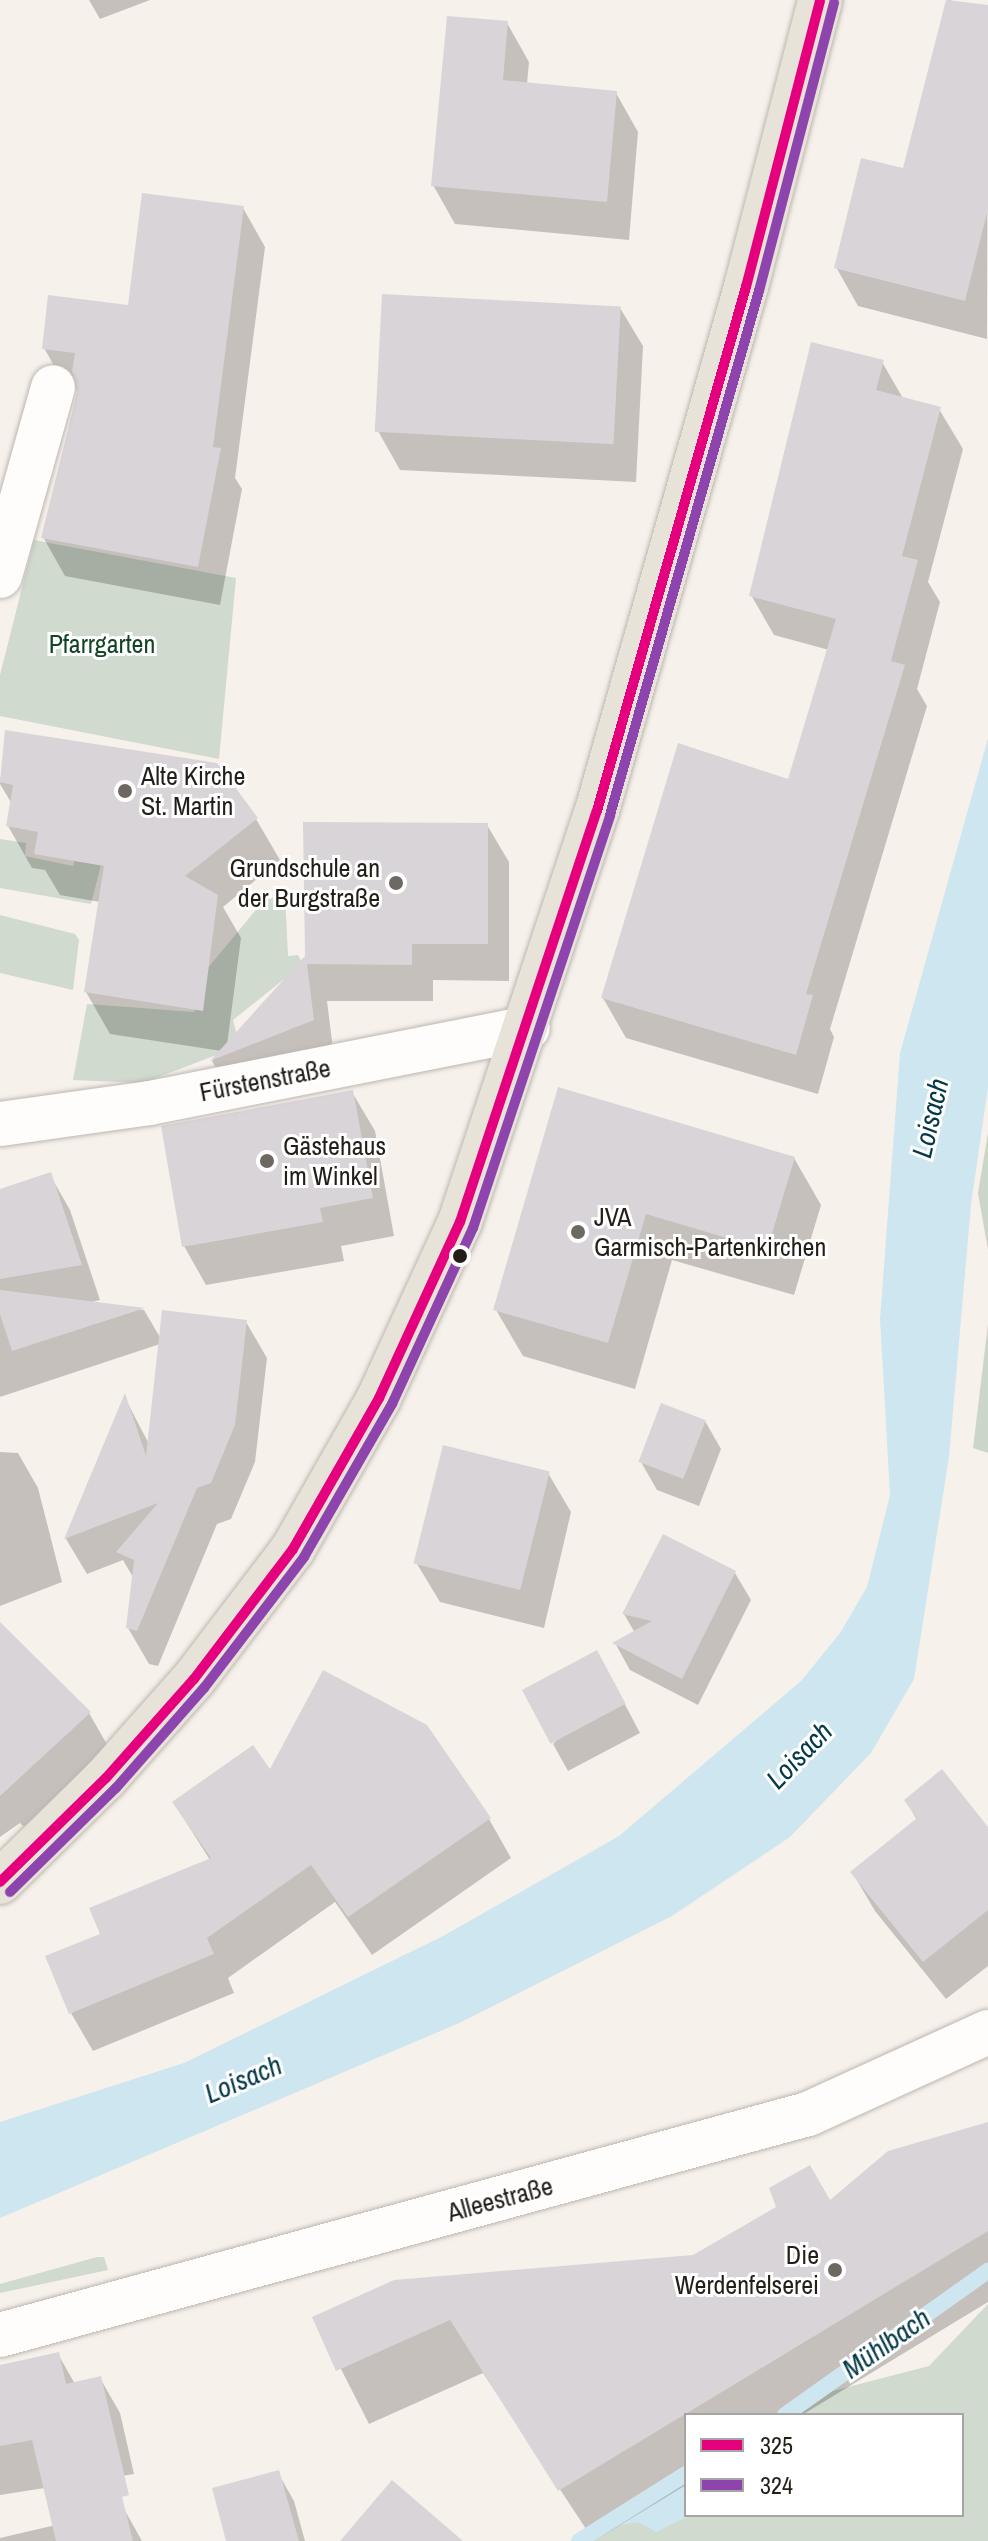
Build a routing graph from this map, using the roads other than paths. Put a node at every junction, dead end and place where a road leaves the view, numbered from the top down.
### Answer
1 (820, 0) edge
2 (53, 387) dead end
3 (0, 576) edge
4 (528, 1028) junction
5 (0, 1124) edge
6 (0, 1882) edge
7 (988, 2032) edge
8 (0, 2335) edge

1 - 4 main road
2 - 3 street
4 - 5 street, Fürstenstraße
4 - 6 main road
7 - 8 street, Alleestraße

